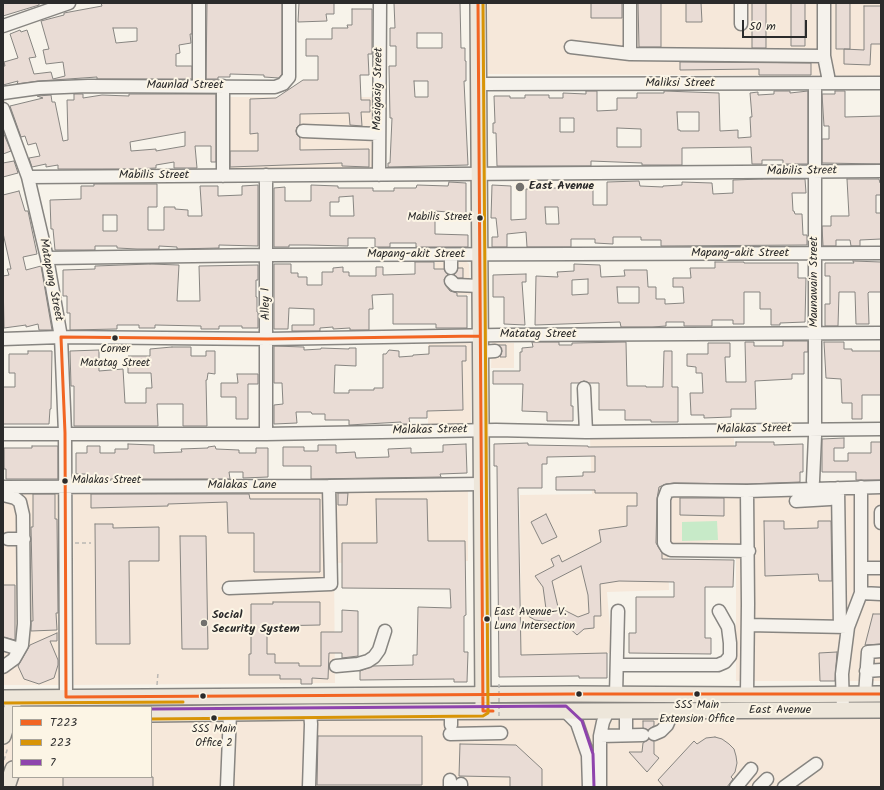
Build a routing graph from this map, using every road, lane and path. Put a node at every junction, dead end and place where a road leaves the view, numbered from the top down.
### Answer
1 (69, 3) edge
2 (199, 3) edge
3 (288, 3) edge
4 (380, 3) edge
5 (478, 3) edge
6 (630, 3) edge
7 (741, 3) edge
8 (824, 3) edge
9 (741, 24) dead end
10 (3, 26) edge
11 (571, 47) dead end
12 (630, 54) junction
13 (824, 56) junction
14 (828, 83) junction
15 (881, 83) edge
16 (479, 84) junction
17 (815, 84) junction
18 (199, 86) junction
19 (223, 86) junction
20 (3, 93) edge
21 (3, 109) edge
22 (303, 131) dead end
23 (378, 134) junction
24 (881, 171) edge
25 (816, 172) junction
26 (266, 175) junction
27 (379, 175) junction
28 (479, 175) junction
29 (223, 176) junction
30 (28, 177) junction
31 (881, 253) edge
32 (815, 254) junction
33 (266, 255) junction
34 (452, 255) junction
35 (479, 255) junction
36 (47, 258) junction
37 (451, 268) dead end
38 (451, 281) dead end
39 (480, 286) junction
40 (881, 333) edge
41 (814, 334) junction
42 (480, 336) junction
43 (61, 337) junction
44 (3, 339) edge
45 (267, 340) junction
46 (498, 343) junction
47 (480, 352) junction
48 (584, 388) dead end
49 (881, 428) edge
50 (815, 429) junction
51 (481, 430) junction
52 (586, 432) junction
53 (65, 433) junction
54 (3, 434) edge
55 (266, 434) junction
56 (813, 481) dead end
57 (481, 484) junction
58 (65, 486) junction
59 (3, 487) edge
60 (860, 487) junction
61 (881, 487) edge
62 (329, 488) junction
63 (838, 488) junction
64 (748, 491) junction
65 (3, 494) edge
66 (830, 499) dead end
67 (796, 501) dead end
68 (881, 512) edge
69 (881, 523) edge
70 (8, 539) dead end
71 (24, 539) junction
72 (78, 543) dead end
73 (91, 543) dead end
74 (748, 551) junction
75 (861, 568) junction
76 (881, 568) edge
77 (229, 588) dead end
78 (861, 593) junction
79 (881, 594) edge
80 (618, 611) dead end
81 (719, 611) dead end
82 (748, 625) junction
83 (844, 627) junction
84 (385, 631) dead end
85 (3, 644) edge
86 (19, 649) junction
87 (881, 651) edge
88 (617, 665) junction
89 (336, 666) dead end
90 (3, 667) edge
91 (881, 670) edge
92 (866, 671) junction
93 (158, 673) dead end
94 (499, 684) dead end
95 (157, 686) dead end
96 (842, 694) junction
97 (881, 694) edge
98 (616, 695) junction
99 (747, 695) junction
100 (865, 695) junction
101 (483, 696) junction
102 (66, 697) junction
103 (6, 699) edge
104 (33, 702) edge
105 (881, 710) edge
106 (483, 711) junction
107 (564, 711) junction
108 (608, 711) junction
109 (626, 711) junction
110 (673, 711) junction
111 (310, 712) junction
112 (230, 713) junction
113 (839, 713) junction
114 (152, 714) edge
115 (9, 715) edge
116 (499, 718) dead end
117 (450, 723) junction
118 (501, 733) dead end
119 (626, 735) junction
120 (3, 736) edge
121 (600, 736) junction
122 (816, 764) dead end
123 (751, 769) dead end
124 (12, 773) edge
125 (227, 786) dead end
126 (8, 787) edge
127 (309, 787) edge
128 (589, 787) edge
129 (600, 787) edge
130 (736, 787) edge
131 (784, 787) edge

1 - 10 street
2 - 18 street
3 - 19 street, Maunlad Street
4 - 23 street, Masigasig Street
5 - 16 main road
6 - 12 street
7 - 9 street
8 - 13 street
11 - 12 street
12 - 13 street
13 - 14 street
14 - 15 street, Maliksi Street
14 - 17 street, Maliksi Street
16 - 17 street, Maliksi Street
16 - 28 main road
17 - 25 street, Maunawain Street
18 - 19 street, Maunlad Street
18 - 20 street, Maunlad Street
19 - 29 street
21 - 30 street, Matapang Street
22 - 23 street
23 - 27 street, Masigasig Street
24 - 25 street, Mabilis Street
25 - 28 street, Mabilis Street
25 - 32 street, Maunawain Street
26 - 27 street, Mabilis Street
26 - 29 street, Mabilis Street
26 - 33 street, Alley 1
27 - 28 street, Mabilis Street
28 - 35 main road
29 - 30 street, Mabilis Street
30 - 36 street, Matapang Street
31 - 32 street, Mapang-akit Street
32 - 35 street, Mapang-akit Street
32 - 41 street, Maunawain Street
33 - 34 street, Mapang-akit Street
33 - 36 street, Mapang-akit Street
33 - 45 street, Alley 1
34 - 35 street, Mapang-akit Street
34 - 37 street
35 - 39 main road
36 - 43 street, Matapang Street
38 - 39 street
39 - 42 main road
40 - 41 street, Matatag Street
41 - 46 street, Matatag Street
41 - 50 street, Maunawain Street
42 - 45 street, Matatag Street
42 - 46 street, Matatag Street
42 - 47 main road
43 - 44 street, Matatag Street
43 - 45 street, Matatag Street
43 - 53 street, Matapang Street
45 - 55 street, Alley 1
46 - 47 street
47 - 51 main road
48 - 52 street
49 - 50 street, Malakas Street
50 - 52 street, Malakas Street
50 - 56 street, Maunawain Street
51 - 52 street, Malakas Street
51 - 55 street, Malakas Street
51 - 57 main road
53 - 54 street, Malakas Street
53 - 55 street, Malakas Street
53 - 58 street, Matapang Street
57 - 62 street, Malakas Lane
57 - 101 main road
58 - 59 street, Malakas Lane
58 - 62 street, Malakas Lane
58 - 102 street, Matapang Street
60 - 61 street
60 - 63 street
60 - 75 street
62 - 77 street
63 - 64 street
63 - 83 street
64 - 74 street
64 - 74 street
65 - 71 street
66 - 67 street
68 - 69 street
70 - 71 street
71 - 86 street
72 - 73 path
74 - 82 street
75 - 76 street
75 - 78 street
78 - 79 street
78 - 83 street
80 - 88 street
81 - 88 street
82 - 83 street
82 - 99 street
83 - 96 street
84 - 89 street
85 - 86 street
86 - 90 street
87 - 92 street
88 - 98 street
91 - 92 street
92 - 100 street
93 - 95 path
94 - 116 path, bridge
96 - 99 main road, East Avenue
96 - 100 main road, East Avenue
96 - 113 street
97 - 100 main road, East Avenue
98 - 99 main road, East Avenue
98 - 101 main road, East Avenue
101 - 102 main road, East Avenue
101 - 106 main road
102 - 104 main road, East Avenue
103 - 104 main road, East Avenue
103 - 115 main road
105 - 113 main road, East Avenue
106 - 107 main road, East Avenue
106 - 117 main road, East Avenue
107 - 108 main road, East Avenue
107 - 128 street
108 - 109 main road, East Avenue
108 - 121 street
109 - 110 main road, East Avenue
109 - 119 street
110 - 113 main road, East Avenue
110 - 119 street
111 - 112 main road, East Avenue
111 - 117 main road, East Avenue
111 - 127 street
112 - 114 main road, East Avenue
112 - 125 street
115 - 120 main road
117 - 118 street
119 - 121 street
121 - 129 street
122 - 131 street
123 - 130 street
124 - 126 main road

